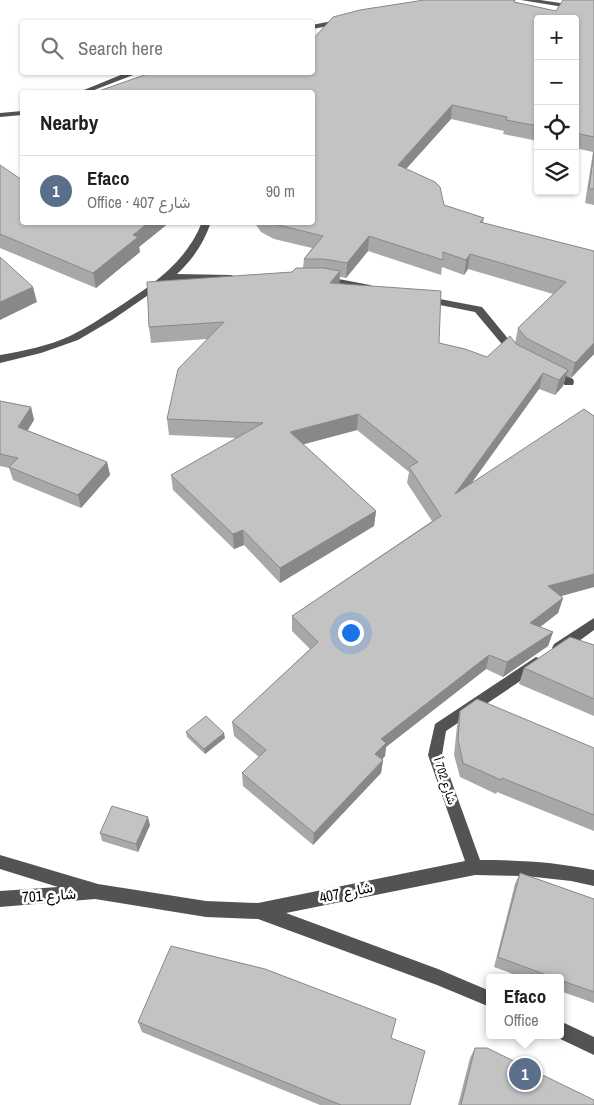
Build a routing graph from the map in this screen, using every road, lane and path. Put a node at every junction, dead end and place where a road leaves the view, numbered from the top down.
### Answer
1 (525, 0) edge
2 (551, 2) edge
3 (594, 10) edge
4 (352, 18) edge
5 (315, 26) edge
6 (130, 75) edge
7 (118, 80) junction
8 (125, 86) edge
9 (89, 90) edge
10 (20, 112) edge
11 (0, 115) edge
12 (206, 225) edge
13 (168, 276) junction
14 (246, 278) edge
15 (315, 279) edge
16 (382, 290) edge
17 (411, 296) edge
18 (0, 358) edge
19 (526, 360) edge
20 (543, 369) edge
21 (568, 382) edge
22 (594, 623) edge
23 (0, 862) edge
24 (475, 867) junction
25 (594, 878) edge
26 (98, 892) junction
27 (0, 898) edge
28 (258, 911) junction
29 (486, 997) edge
30 (564, 1032) edge
31 (594, 1046) edge

1 - 2 street
2 - 3 street
4 - 5 street
6 - 7 street
7 - 8 street
7 - 9 street
10 - 11 street
12 - 13 street
13 - 14 street
13 - 18 street
15 - 16 street
17 - 19 street
20 - 21 street
22 - 24 street, شارع 702 أ
23 - 26 street
24 - 25 street, شارع 407
24 - 28 street, شارع 407
26 - 27 street, شارع 701
26 - 28 street, شارع 407
28 - 29 street
30 - 31 street

